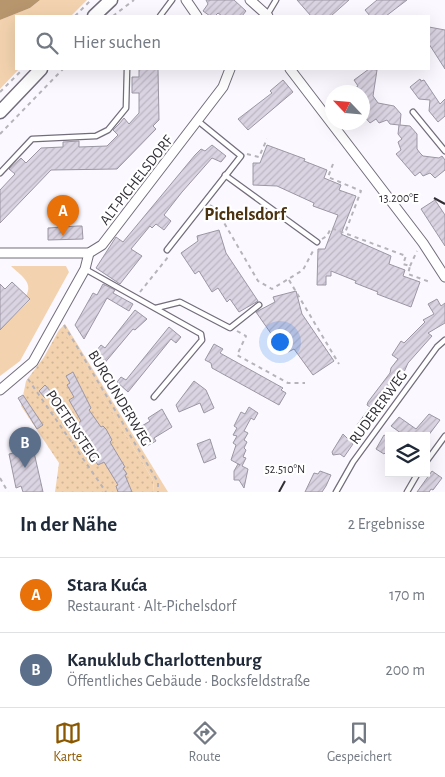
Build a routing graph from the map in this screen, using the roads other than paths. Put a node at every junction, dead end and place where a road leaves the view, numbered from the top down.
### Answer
1 (111, 0) edge
2 (172, 0) edge
3 (186, 0) edge
4 (250, 0) edge
5 (276, 0) edge
6 (95, 15) edge
7 (161, 15) edge
8 (197, 15) edge
9 (266, 15) edge
10 (268, 15) edge
11 (40, 70) edge
12 (127, 70) edge
13 (230, 70) edge
14 (291, 70) edge
15 (0, 112) edge
16 (414, 112) dead end
17 (198, 121) junction
18 (445, 151) edge
19 (0, 173) edge
20 (225, 175) junction
21 (318, 242) road end
22 (167, 250) dead end
23 (0, 253) edge
24 (89, 253) junction
25 (85, 268) junction
26 (445, 278) edge
27 (259, 305) dead end
28 (156, 308) junction
29 (445, 340) edge
30 (0, 390) edge
31 (154, 397) dead end
32 (445, 436) edge
33 (430, 457) edge
34 (416, 477) edge
35 (336, 492) edge
36 (407, 492) edge

1 - 6 main road
2 - 7 lane
3 - 8 street
4 - 9 street
5 - 10 lane
11 - 15 main road
12 - 19 lane
13 - 17 street, ALT-PICHELSDORF
14 - 26 street
16 - 18 lane
17 - 20 lane
17 - 24 street, ALT-PICHELSDORF
20 - 21 lane
20 - 22 lane
23 - 24 street
24 - 25 street
25 - 28 lane
25 - 30 street
27 - 28 lane
28 - 31 lane
29 - 35 lane, RUDERERWEG
32 - 33 lane
34 - 36 lane

